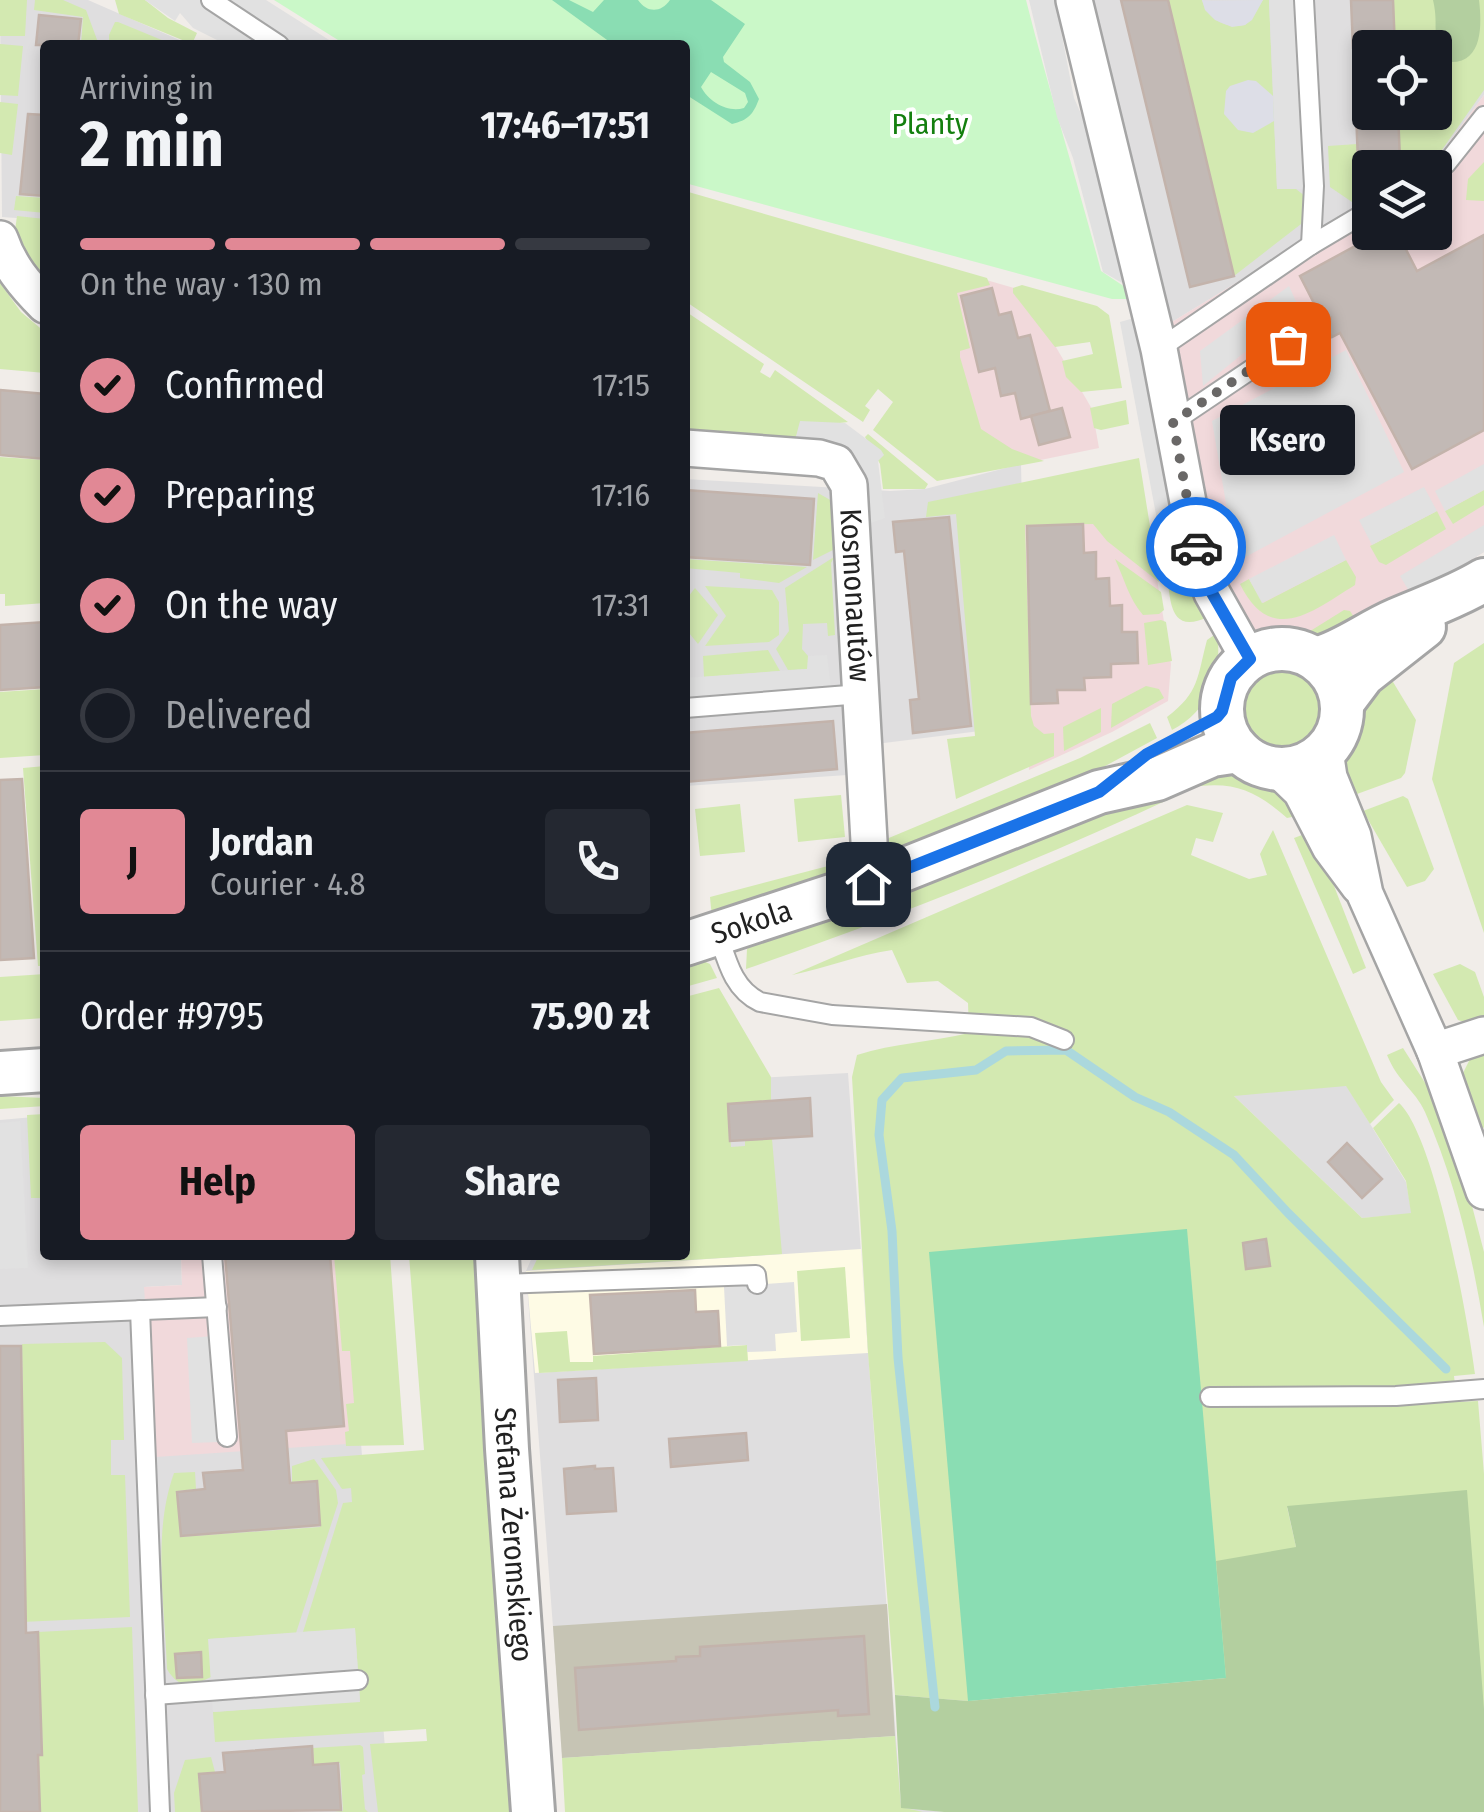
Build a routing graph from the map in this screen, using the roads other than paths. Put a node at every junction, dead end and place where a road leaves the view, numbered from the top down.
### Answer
1 (210, 0) edge
2 (1074, 0) edge
3 (1304, 0) edge
4 (271, 40) edge
5 (1484, 116) edge
6 (1452, 156) edge
7 (1352, 221) edge
8 (0, 238) edge
9 (1312, 245) junction
10 (40, 301) edge
11 (1320, 323) dead end
12 (1159, 350) junction
13 (1173, 422) junction
14 (690, 448) edge
15 (1471, 588) edge
16 (1250, 659) junction
17 (1316, 659) junction
18 (861, 694) junction
19 (1342, 703) junction
20 (690, 708) edge
21 (1222, 711) junction
22 (1239, 751) junction
23 (1326, 751) junction
24 (1278, 769) junction
25 (1099, 792) junction
26 (868, 884) junction
27 (1365, 894) junction
28 (702, 939) edge
29 (1484, 1035) edge
30 (1064, 1040) dead end
31 (1435, 1050) junction
32 (40, 1070) edge
33 (0, 1073) edge
34 (1484, 1192) edge
35 (212, 1260) edge
36 (498, 1270) edge
37 (756, 1284) dead end
38 (217, 1307) junction
39 (140, 1310) junction
40 (0, 1316) edge
41 (1484, 1389) edge
42 (1210, 1397) dead end
43 (227, 1437) dead end
44 (358, 1680) dead end
45 (155, 1695) junction
46 (160, 1812) edge
47 (533, 1812) edge

1 - 4 lane
2 - 12 street
3 - 9 lane
5 - 6 lane
7 - 9 lane
8 - 10 street
9 - 12 lane
11 - 13 lane
12 - 13 street
13 - 16 street
14 - 18 street, Kosmonautów
15 - 17 street
15 - 19 street
16 - 17 street
16 - 21 street
17 - 19 street
18 - 20 lane
18 - 26 street, Kosmonautów
19 - 23 street
21 - 22 street
21 - 25 street, Sokola
22 - 24 street
22 - 25 street, Sokola
23 - 24 street
23 - 27 street
24 - 27 street
25 - 26 street, Sokola
26 - 28 street, Sokola
27 - 31 street
28 - 30 lane
29 - 31 street
31 - 34 street
32 - 33 street
35 - 38 lane
36 - 37 lane
36 - 47 street, Stefana Żeromskiego
38 - 39 lane
38 - 43 lane
39 - 40 lane
39 - 45 lane
41 - 42 lane
44 - 45 lane
45 - 46 lane

